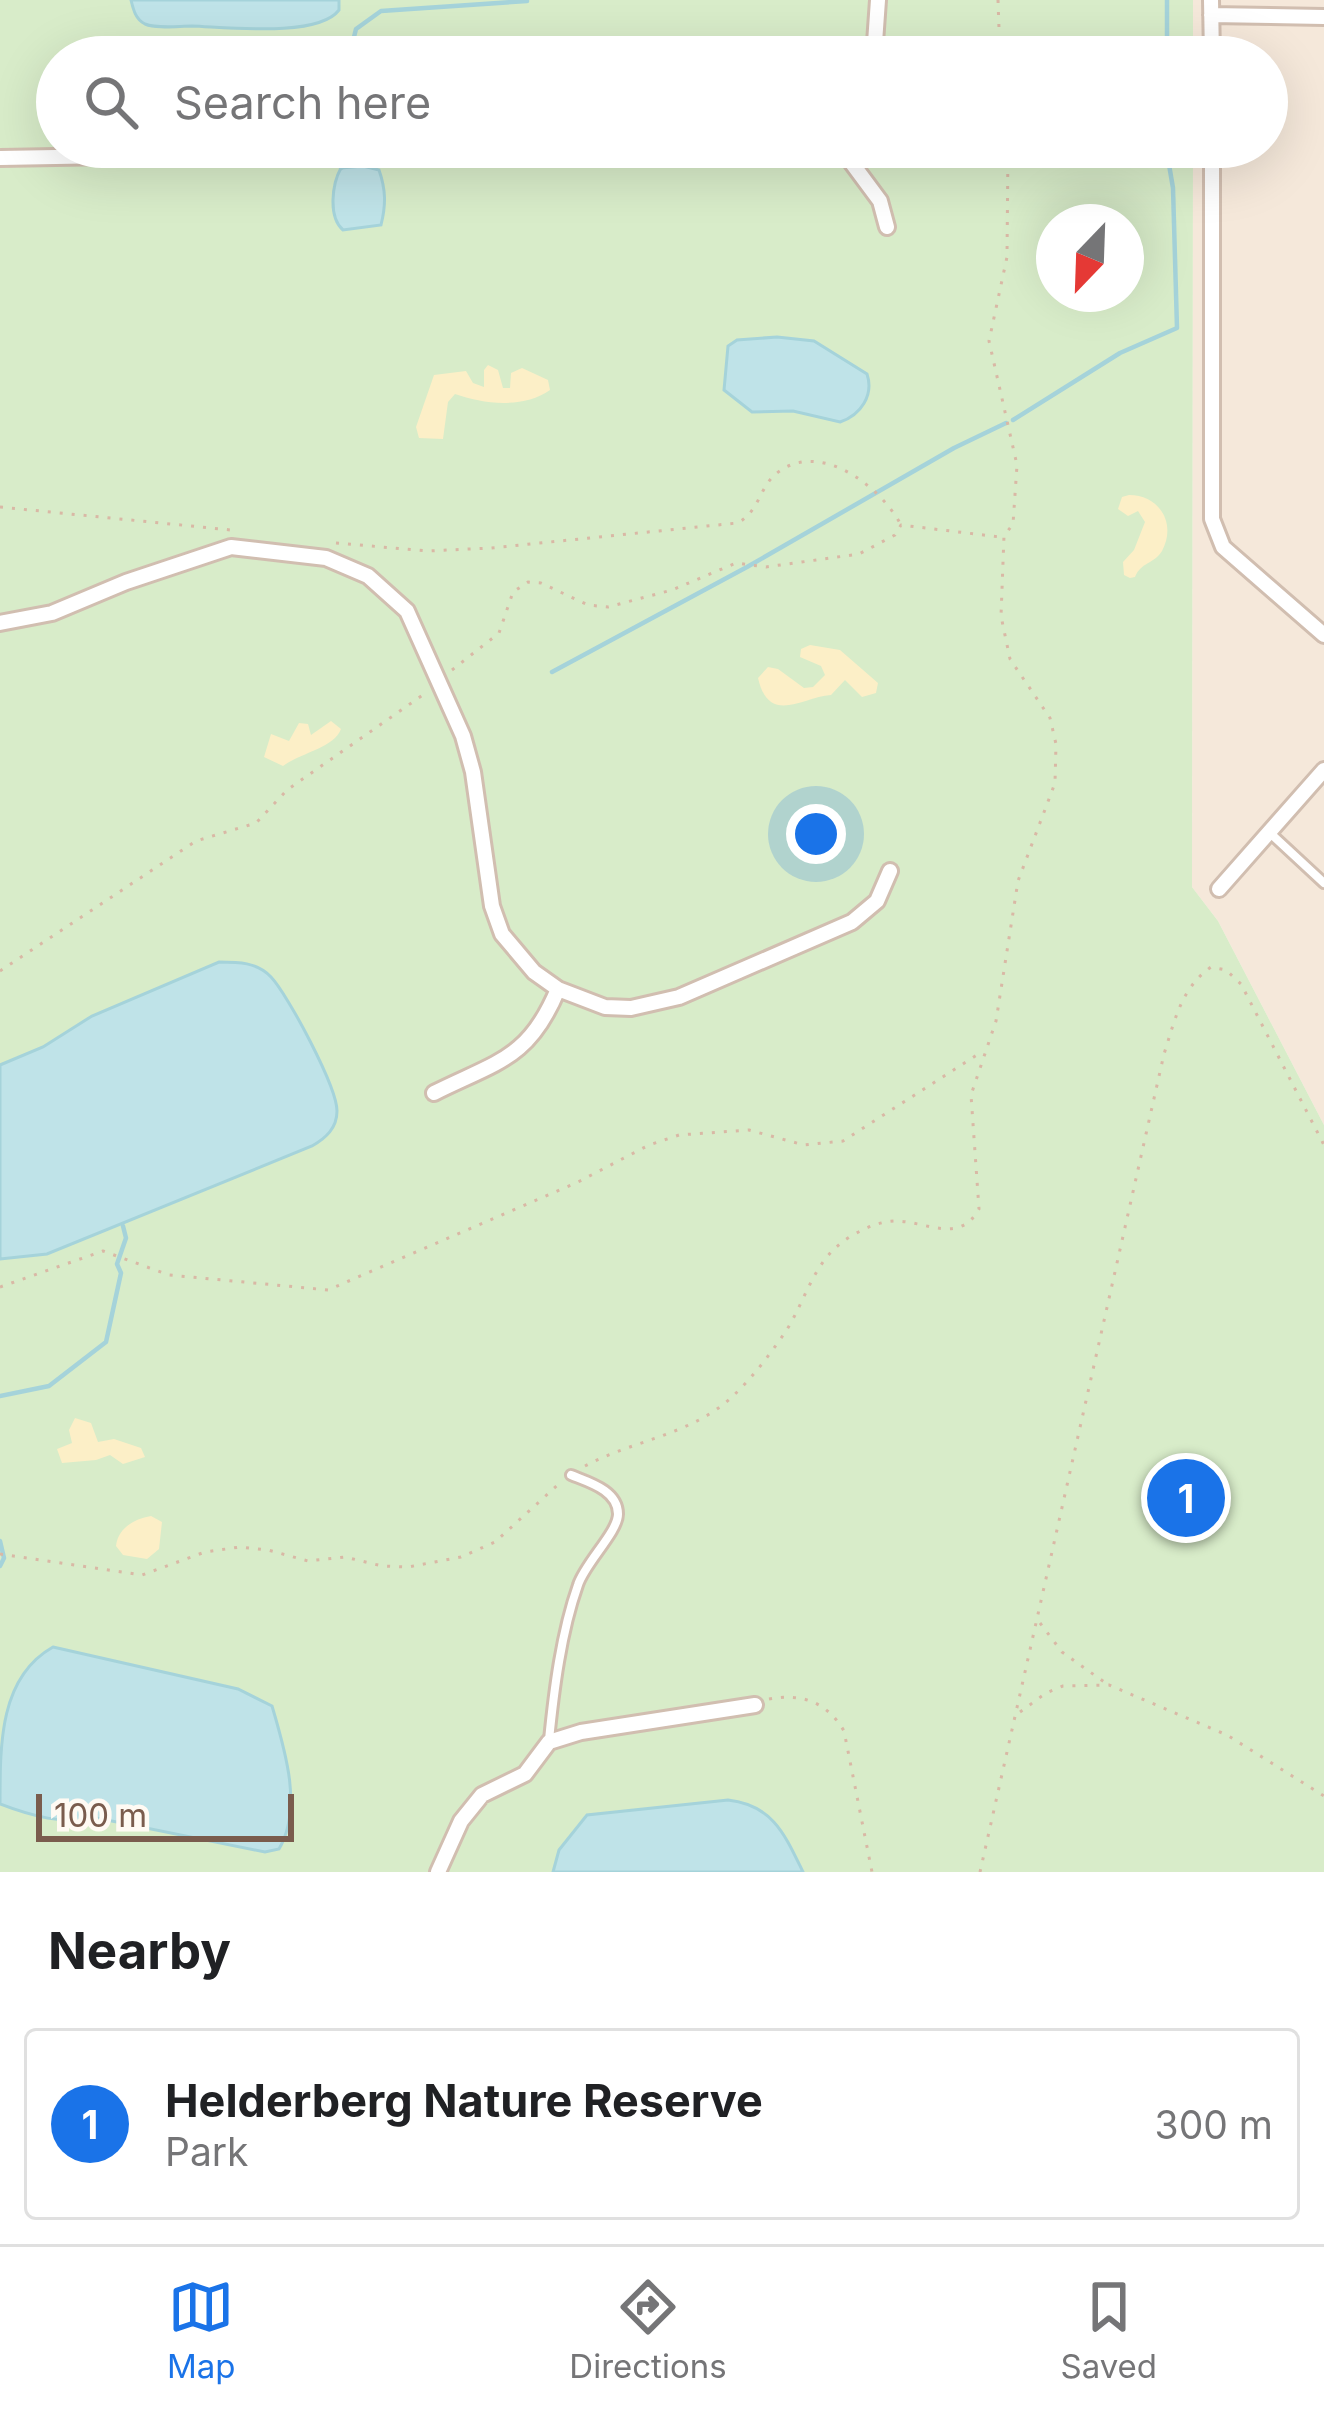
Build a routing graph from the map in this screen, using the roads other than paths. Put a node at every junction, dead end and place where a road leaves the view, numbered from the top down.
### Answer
1 (878, 0) edge
2 (1211, 8) edge
3 (1324, 17) edge
4 (875, 36) edge
5 (36, 157) edge
6 (0, 158) edge
7 (856, 168) edge
8 (1212, 168) edge
9 (887, 227) dead end
10 (0, 622) edge
11 (1324, 634) edge
12 (1324, 770) edge
13 (1269, 832) junction
14 (890, 871) dead end
15 (1324, 883) edge
16 (1220, 889) dead end
17 (558, 988) junction
18 (434, 1093) dead end
19 (571, 1475) road end
20 (755, 1705) road end
21 (549, 1742) junction
22 (438, 1872) edge

1 - 4 street
2 - 3 street
5 - 6 street
7 - 9 street
8 - 11 street
10 - 17 street
12 - 13 street
13 - 15 lane
13 - 16 street
14 - 17 street
17 - 18 street
19 - 21 lane
20 - 21 street
21 - 22 street

